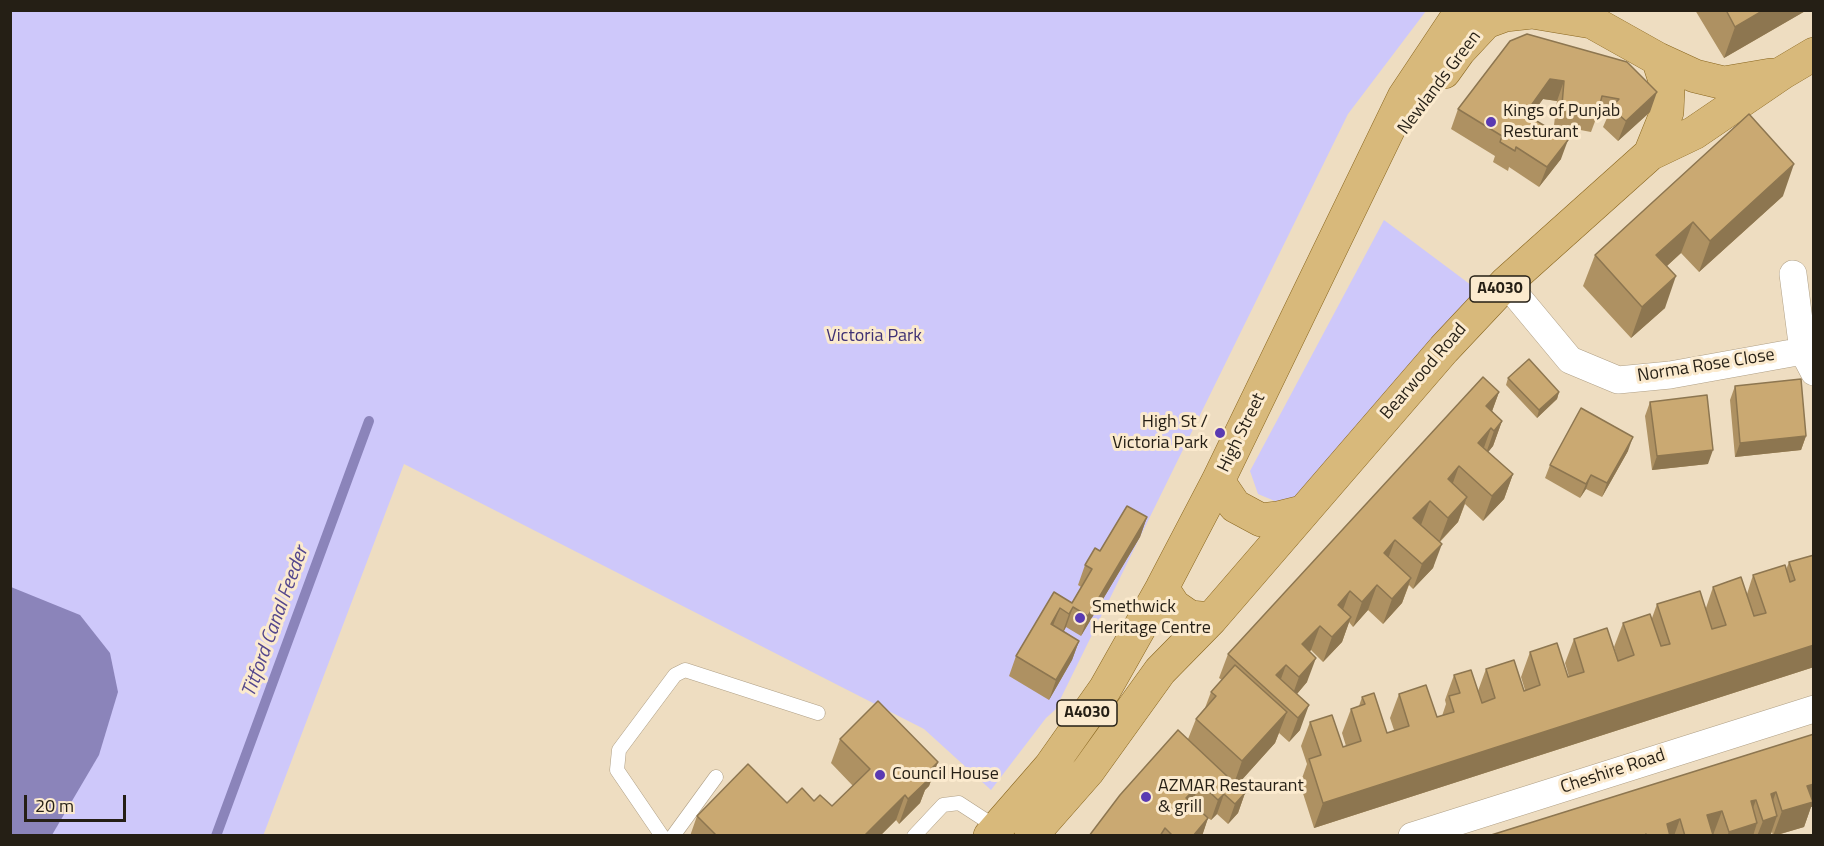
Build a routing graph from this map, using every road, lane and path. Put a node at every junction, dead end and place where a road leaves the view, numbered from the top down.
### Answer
1 (1462, 10) edge
2 (1590, 16) edge
3 (1814, 54) edge
4 (1658, 59) junction
5 (1782, 73) junction
6 (1650, 154) junction
7 (1353, 203) junction
8 (1793, 274) dead end
9 (1506, 283) junction
10 (1808, 362) edge
11 (1218, 481) junction
12 (1302, 512) junction
13 (1162, 588) junction
14 (1211, 619) junction
15 (1814, 708) edge
16 (818, 713) dead end
17 (716, 777) dead end
18 (993, 831) edge
19 (662, 836) edge
20 (673, 836) edge
21 (914, 836) edge
22 (1031, 836) edge
23 (1412, 836) edge

1 - 7 main road, High Street / A4030
2 - 4 main road, Newlands Green / A4030
2 - 7 main road, Newlands Green / A4030
3 - 5 main road, Bearwood Road / A4030
4 - 5 main road, Newlands Green / A4030
4 - 6 main road, A4030
5 - 6 main road, Bearwood Road / A4030
6 - 9 main road, Bearwood Road / A4030
7 - 11 main road, High Street / A4030
8 - 10 street, Norma Rose Close
9 - 10 street, Norma Rose Close
9 - 12 main road, Bearwood Road / A4030
11 - 12 main road
11 - 13 main road, High Street / A4030
12 - 14 main road, Bearwood Road / A4030
13 - 14 main road
13 - 18 main road, High Street / A4030
14 - 22 main road, A4030
15 - 23 street, Cheshire Road
16 - 19 lane
17 - 20 lane
18 - 21 lane

